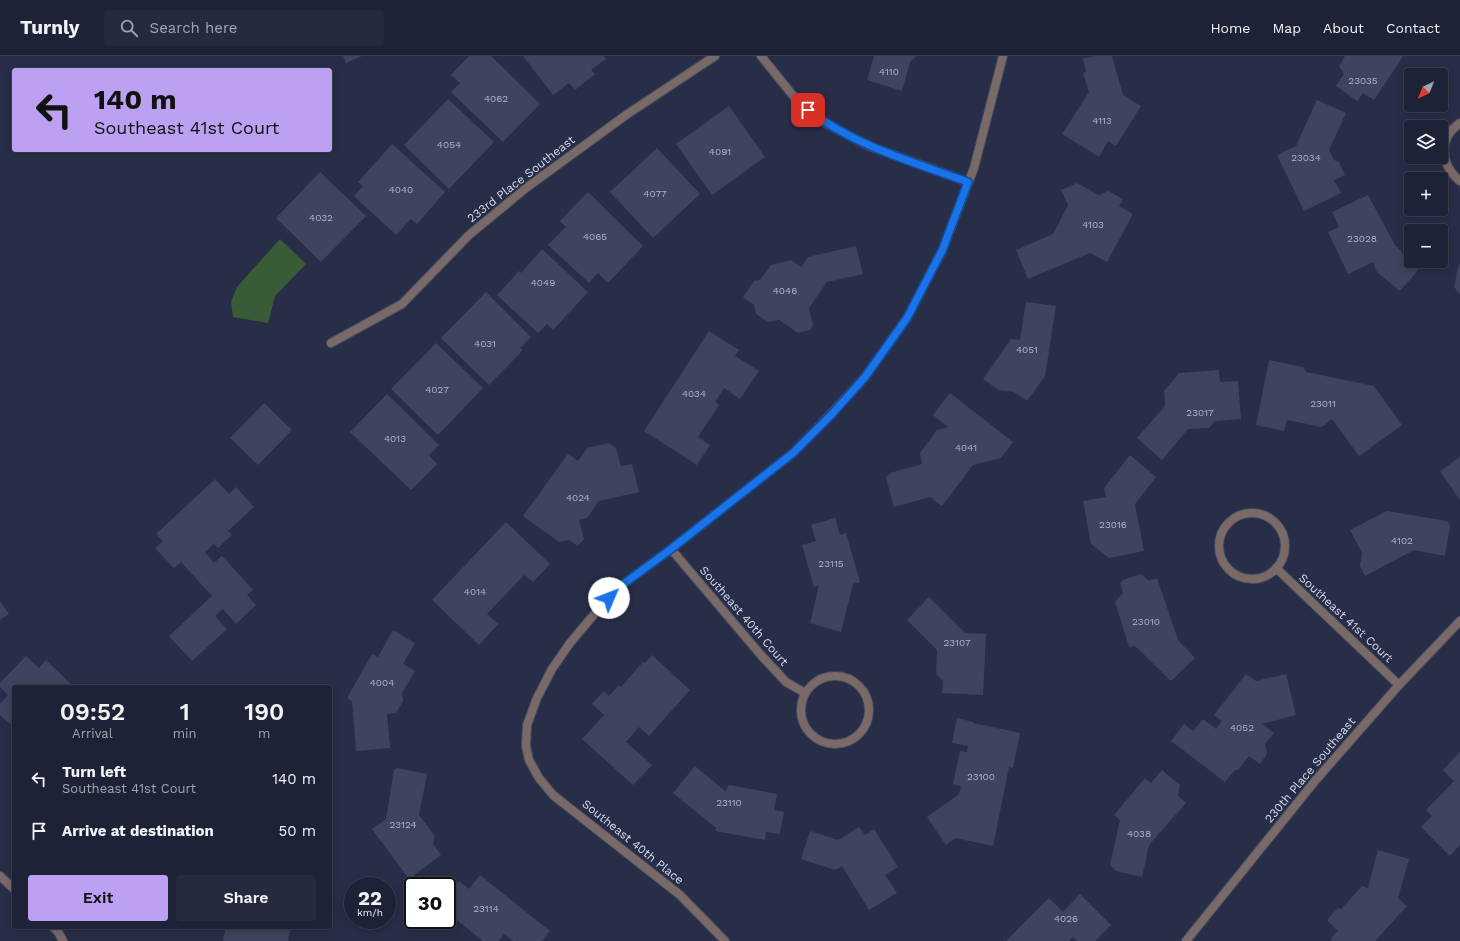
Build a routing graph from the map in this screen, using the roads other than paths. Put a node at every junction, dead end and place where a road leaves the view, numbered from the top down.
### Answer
1 (714, 56) edge
2 (761, 56) edge
3 (1003, 56) edge
4 (1460, 123) edge
5 (1460, 181) edge
6 (968, 182) junction
7 (331, 344) dead end
8 (671, 549) junction
9 (1276, 568) junction
10 (1460, 621) edge
11 (1400, 685) junction
12 (805, 693) junction
13 (0, 876) edge
14 (12, 887) edge
15 (55, 929) edge
16 (63, 941) edge
17 (725, 941) edge
18 (1186, 941) edge

1 - 7 street, 233rd Place Southeast
2 - 6 street
3 - 6 street
4 - 5 street
6 - 8 street
8 - 12 street, Southeast 40th Court
8 - 17 street, Southeast 40th Place
9 - 9 street
9 - 11 street, Southeast 41st Court
10 - 11 street, 230th Place Southeast
11 - 18 street, 230th Place Southeast
12 - 12 street
13 - 14 street
15 - 16 street

